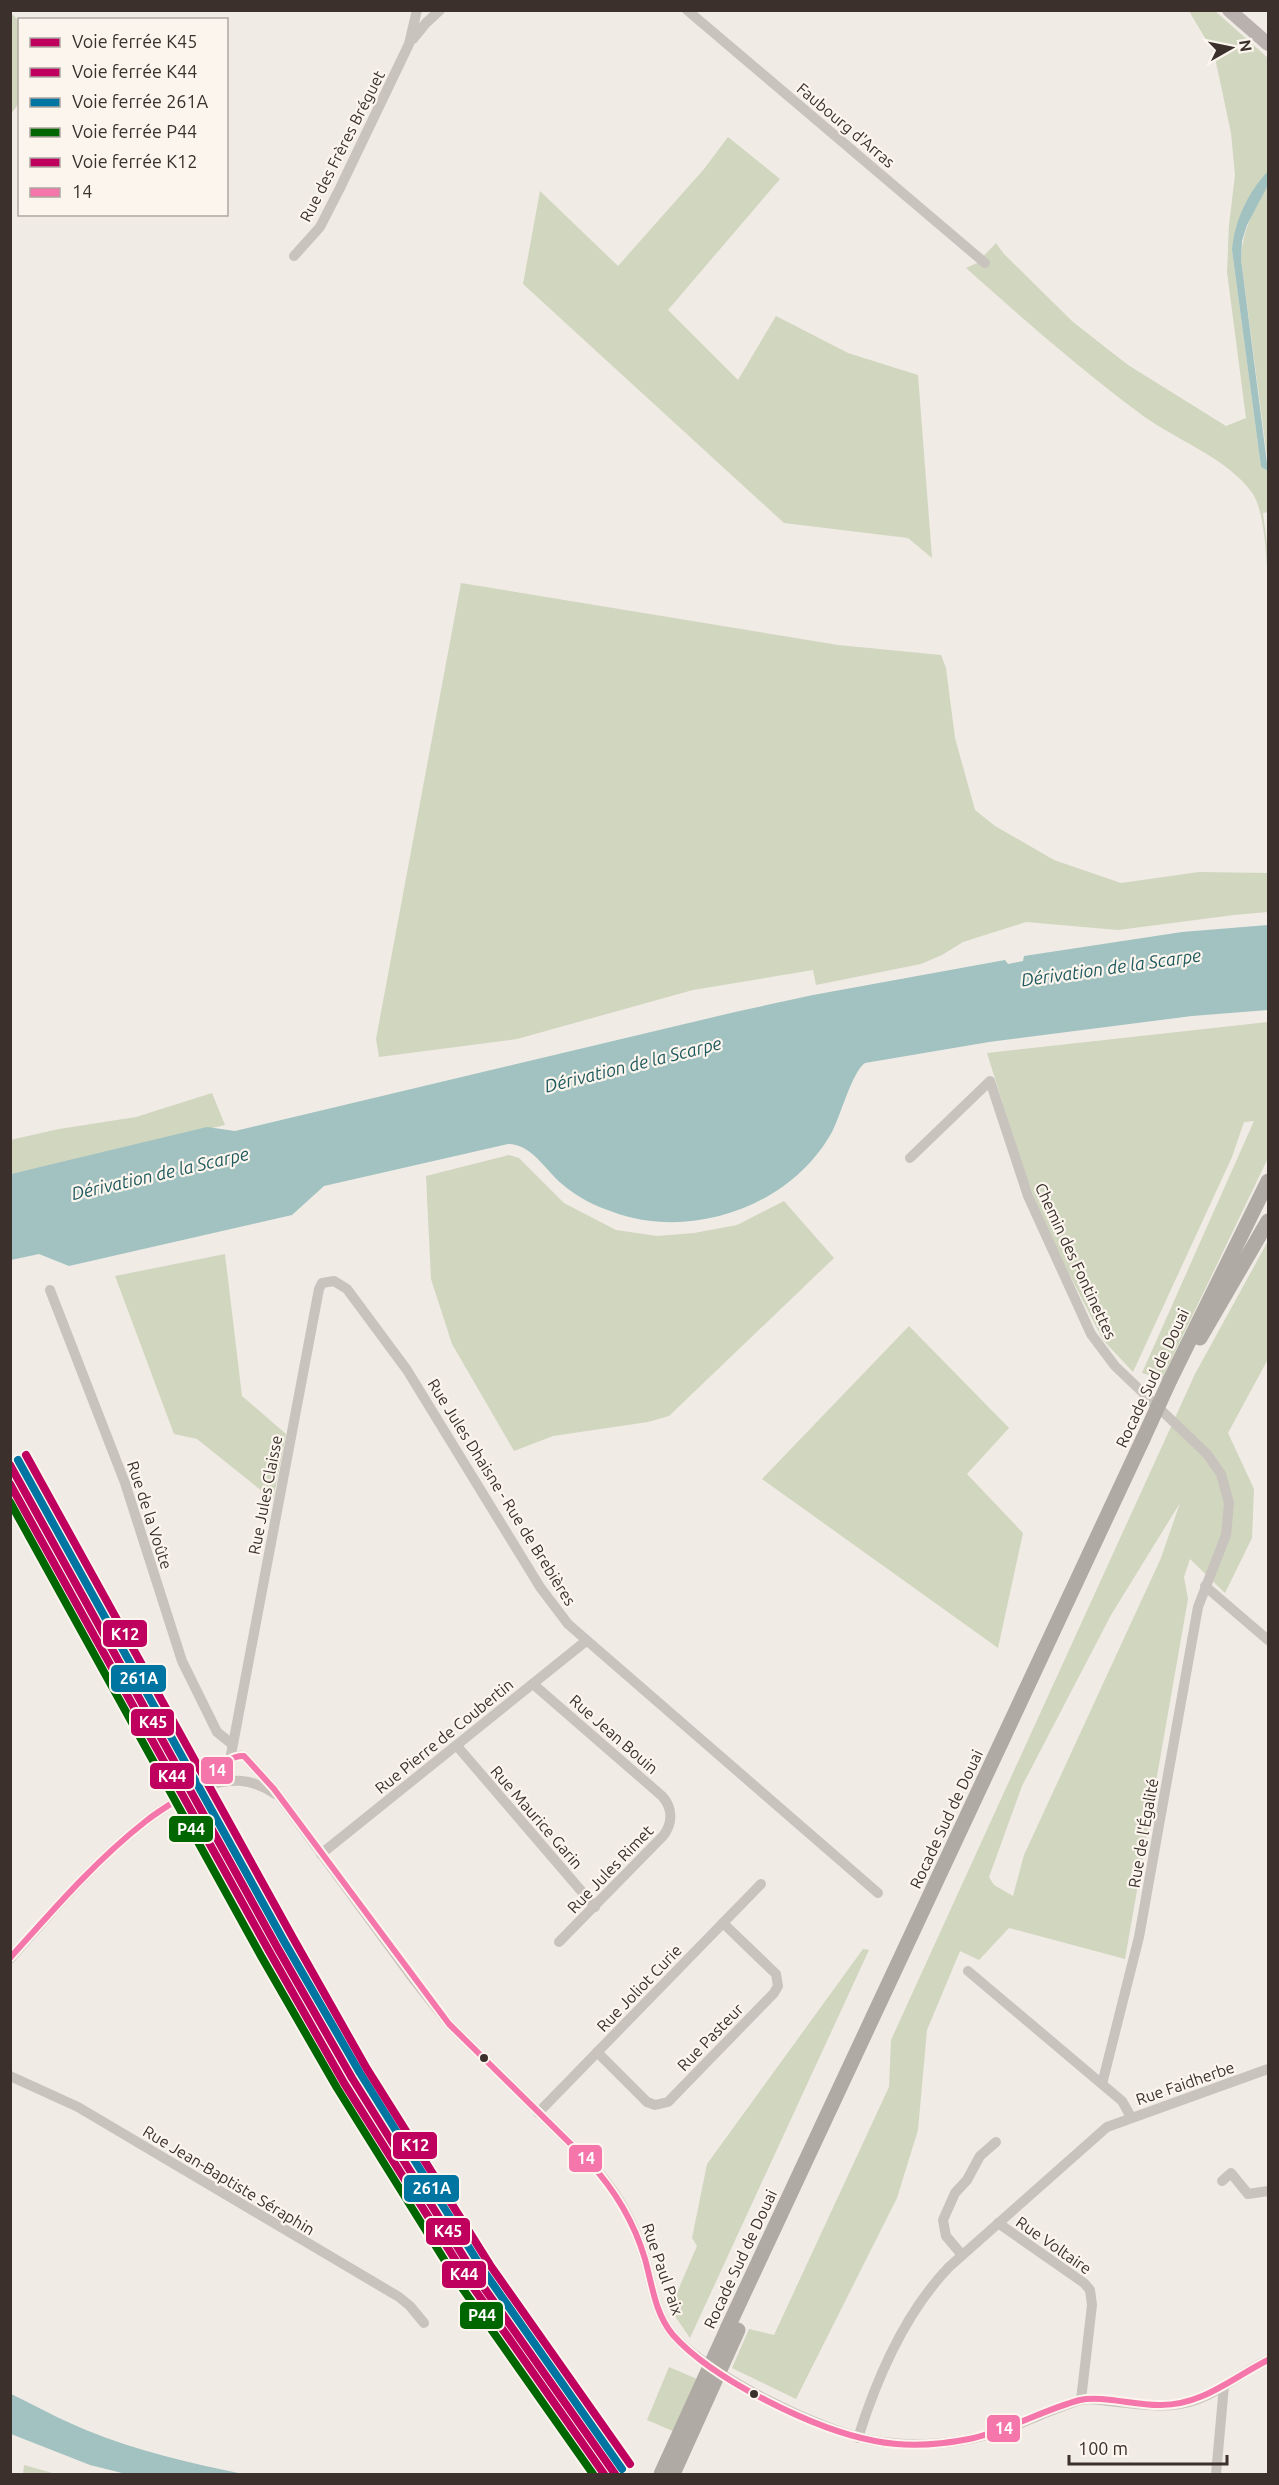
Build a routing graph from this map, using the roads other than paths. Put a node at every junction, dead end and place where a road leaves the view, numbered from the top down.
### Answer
1 (417, 10) edge
2 (440, 10) edge
3 (687, 10) edge
4 (1229, 10) edge
5 (409, 44) junction
6 (1269, 44) edge
7 (294, 256) dead end
8 (985, 263) dead end
9 (910, 1158) dead end
10 (1269, 1181) edge
11 (1269, 1198) edge
12 (1269, 1221) edge
13 (334, 1281) joint
14 (50, 1290) dead end
15 (1200, 1338) junction
16 (1173, 1383) junction
17 (1205, 1586) junction
18 (1269, 1640) edge
19 (586, 1641) junction
20 (533, 1684) junction
21 (237, 1725) junction
22 (232, 1744) junction
23 (457, 1746) junction
24 (229, 1761) junction
25 (249, 1761) junction
26 (238, 1779) junction
27 (193, 1790) junction
28 (281, 1801) junction
29 (670, 1810) joint
30 (321, 1854) junction
31 (761, 1884) dead end
32 (878, 1893) dead end
33 (595, 1907) junction
34 (723, 1923) junction
35 (559, 1942) dead end
36 (10, 1959) edge
37 (969, 1971) dead end
38 (597, 2052) junction
39 (1269, 2071) edge
40 (10, 2076) edge
41 (1102, 2084) junction
42 (538, 2113) junction
43 (1131, 2117) junction
44 (996, 2142) dead end
45 (1222, 2181) dead end
46 (1269, 2191) edge
47 (998, 2223) junction
48 (962, 2255) junction
49 (424, 2323) dead end
50 (733, 2328) junction
51 (1269, 2360) edge
52 (1224, 2386) junction
53 (1081, 2400) junction
54 (858, 2438) junction
55 (661, 2475) edge
56 (673, 2475) edge
57 (1216, 2475) edge

1 - 5 street, Rue des Frères Bréguet
2 - 5 street, Rue des Frères Bréguet
3 - 8 street, Faubourg d'Arras
4 - 6 main road
5 - 7 street, Rue des Frères Bréguet
9 - 17 street, Chemin des Fontinettes
10 - 16 highway, Rocade Sud de Douai
11 - 15 highway, Rocade Sud de Douai
12 - 15 highway
13 - 19 street, Rue Jules Dhaisne - Rue de Brebières
13 - 21 street, Rue Jules Claisse
14 - 22 street, Rue de la Voûte
15 - 16 highway, Rocade Sud de Douai
16 - 50 highway, Rocade Sud de Douai
17 - 18 street
17 - 41 street, Rue de l'Égalité
19 - 20 street, Rue Pierre de Coubertin
19 - 32 street, Rue Jules Dhaisne - Rue de Brebières
20 - 23 street, Rue Pierre de Coubertin
20 - 29 street, Rue Jean Bouin
21 - 22 street, Rue Jules Claisse
21 - 25 street, Rue Jules Claisse
22 - 24 street, Rue Jules Claisse
23 - 30 street, Rue Pierre de Coubertin
23 - 33 street, Rue Maurice Garin
24 - 25 street
24 - 26 street
24 - 27 street
25 - 26 street
25 - 28 street, Rue Paul Paix
26 - 27 street
26 - 28 street, Rue Paul Paix
27 - 36 street
28 - 30 street, Rue Paul Paix
29 - 33 street, Rue Jules Rimet
30 - 42 street, Rue Paul Paix
31 - 34 street, Rue Joliot Curie
33 - 35 street, Rue Jules Rimet
34 - 38 street, Rue Joliot Curie
34 - 38 street, Rue Pasteur
37 - 41 street
38 - 42 street, Rue Joliot Curie
39 - 43 street, Rue Faidherbe
40 - 49 street, Rue Jean-Baptiste Séraphin
41 - 43 street
42 - 54 street, Rue Paul Paix
43 - 47 street, Rue Faidherbe
44 - 48 street
45 - 46 street
47 - 48 street, Rue Faidherbe
47 - 53 street, Rue Voltaire
48 - 54 street, Rue Faidherbe
50 - 55 highway, Rocade Sud de Douai, bridge
50 - 56 highway, Rocade Sud de Douai, bridge
51 - 52 street
52 - 53 street
52 - 57 street
53 - 54 street, Rue Paul Paix

